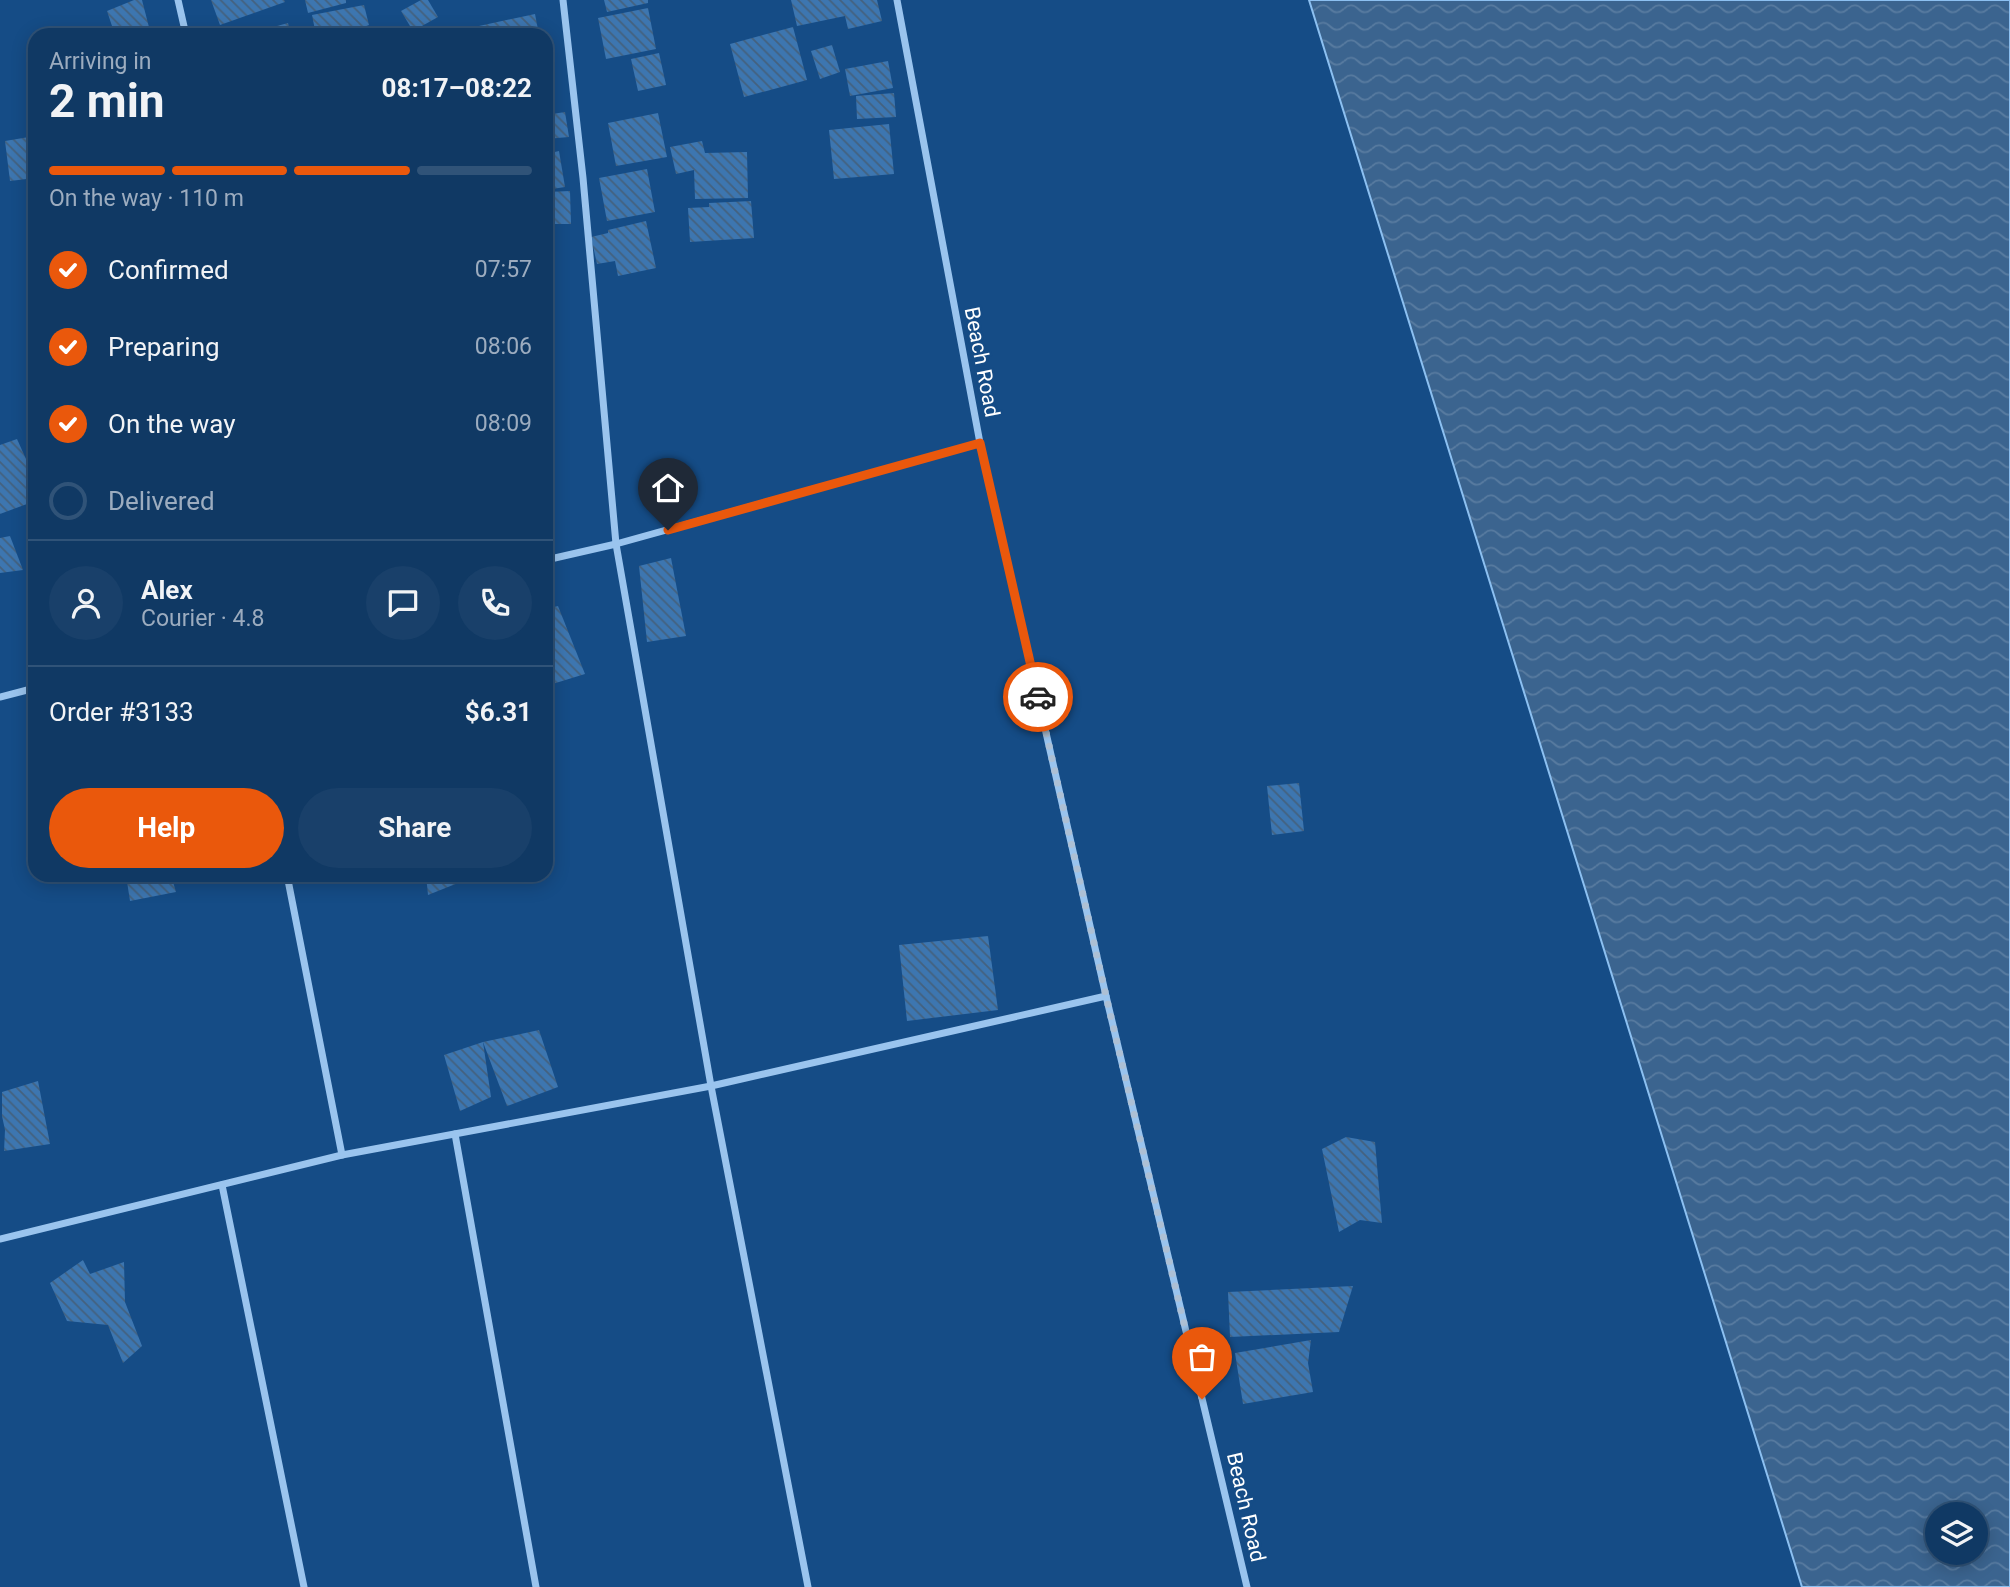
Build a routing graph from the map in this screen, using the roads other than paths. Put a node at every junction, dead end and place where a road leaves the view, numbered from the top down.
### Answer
1 (178, 0) edge
2 (563, 0) edge
3 (897, 0) edge
4 (184, 28) edge
5 (980, 443) junction
6 (616, 544) junction
7 (553, 558) edge
8 (28, 690) edge
9 (0, 697) edge
10 (288, 882) edge
11 (1106, 996) junction
12 (711, 1086) junction
13 (455, 1134) junction
14 (342, 1155) junction
15 (222, 1185) junction
16 (0, 1239) edge
17 (304, 1587) edge
18 (536, 1587) edge
19 (808, 1587) edge
20 (1247, 1587) edge

1 - 4 street
2 - 6 street
3 - 5 street, Beach Road
5 - 6 street
5 - 11 street, Beach Road
6 - 7 street
6 - 12 street
8 - 9 street
10 - 14 street
11 - 12 street
11 - 20 street, Beach Road
12 - 13 street
12 - 19 street
13 - 14 street
13 - 18 street
14 - 15 street
15 - 16 street
15 - 17 street

